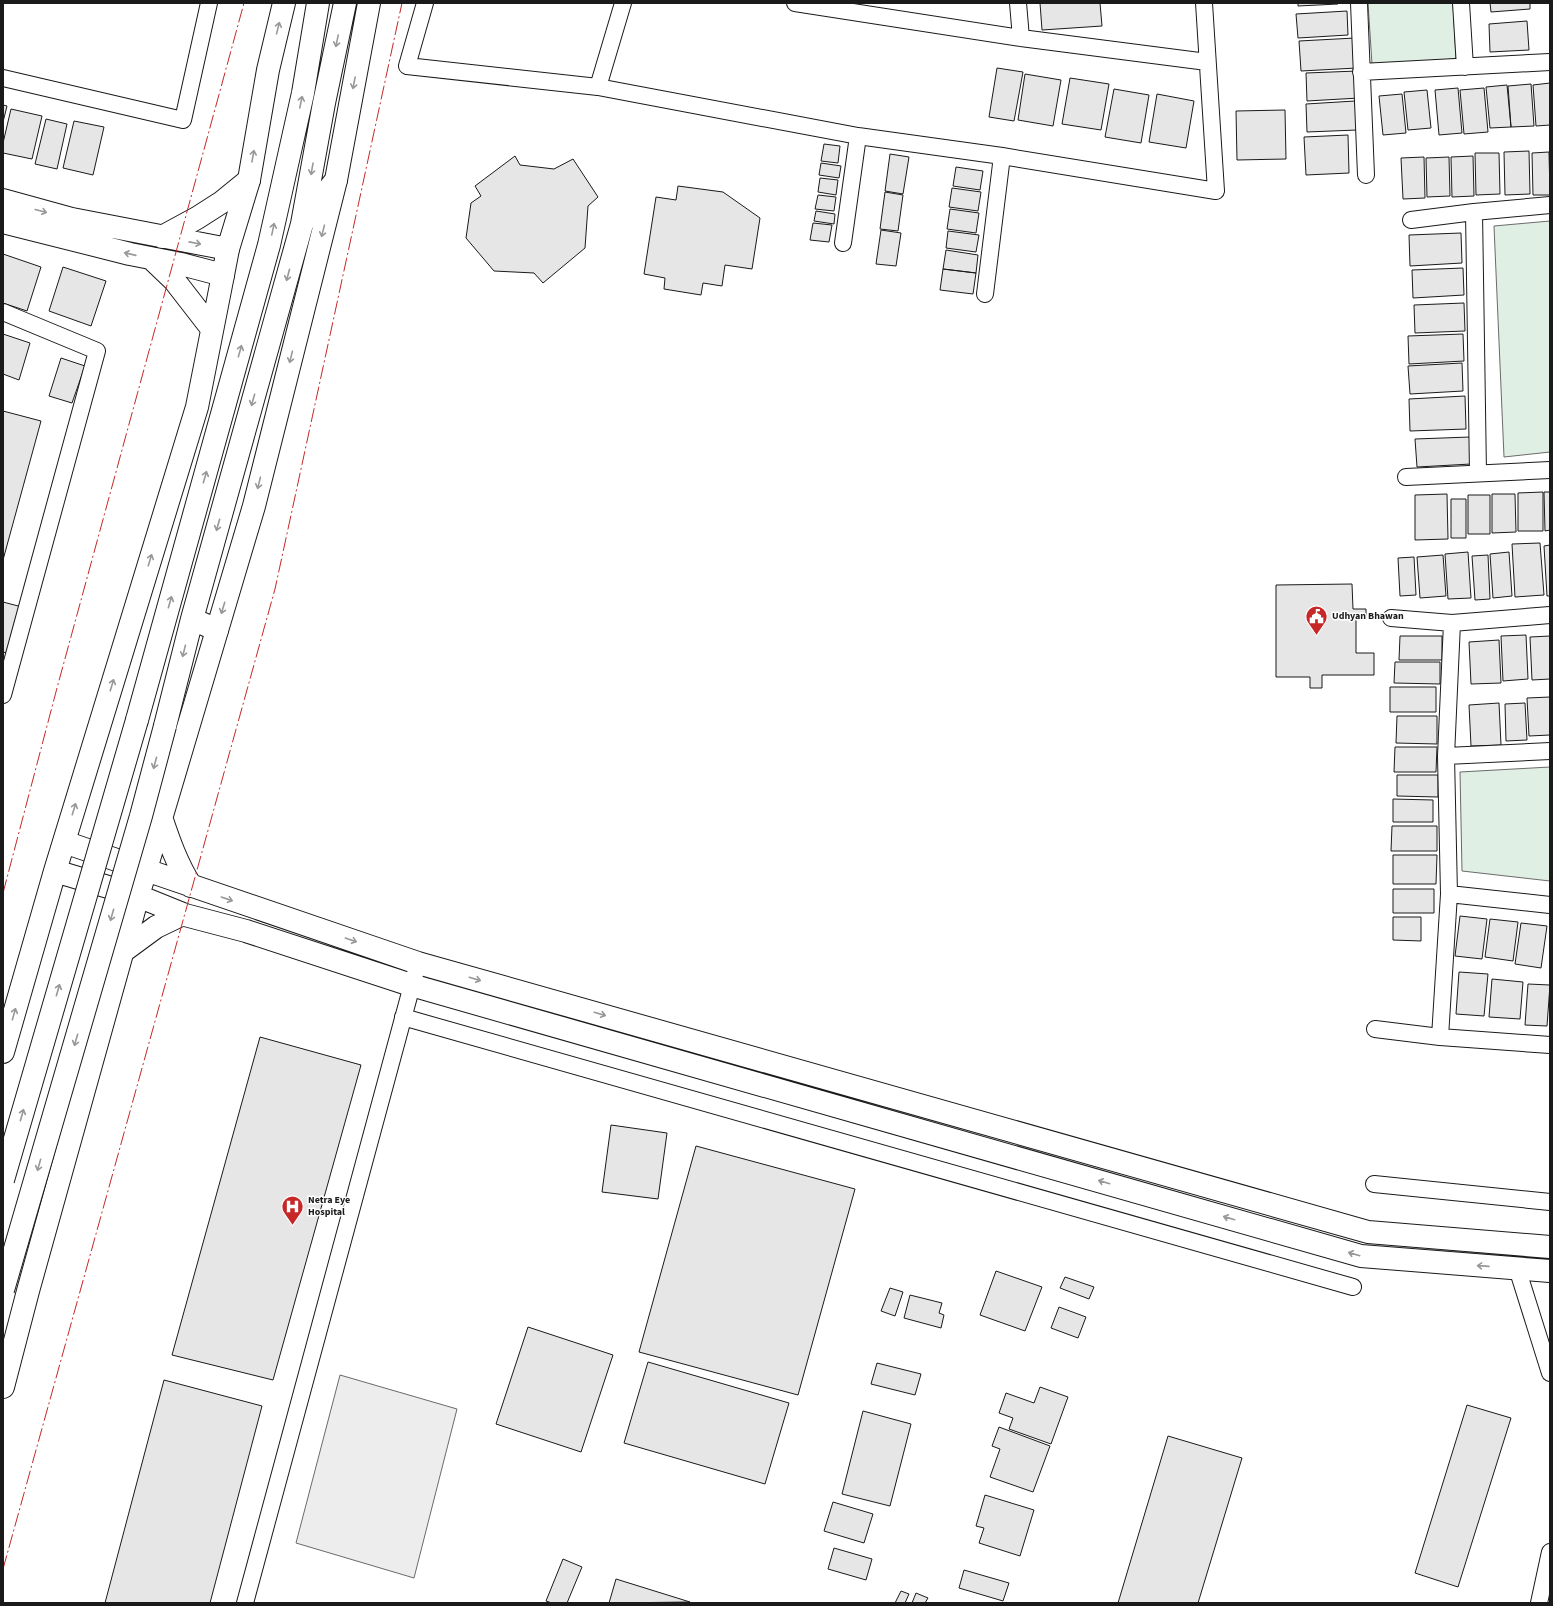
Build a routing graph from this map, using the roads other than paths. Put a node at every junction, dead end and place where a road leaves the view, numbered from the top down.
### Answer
1 (209, 3) edge
2 (284, 3) edge
3 (318, 3) edge
4 (345, 3) edge
5 (369, 3) edge
6 (425, 3) edge
7 (624, 3) edge
8 (794, 3) edge
9 (1018, 3) edge
10 (1204, 3) edge
11 (1359, 3) edge
12 (1462, 3) edge
13 (823, 5) edge
14 (1021, 38) junction
15 (1207, 62) junction
16 (1550, 62) edge
17 (1465, 66) junction
18 (1361, 72) junction
19 (3, 78) edge
20 (598, 87) junction
21 (858, 136) junction
22 (1002, 156) junction
23 (1366, 175) dead end
24 (249, 180) junction
25 (336, 180) junction
26 (3, 200) edge
27 (1550, 205) edge
28 (1474, 212) junction
29 (1411, 220) dead end
30 (3, 222) edge
31 (302, 224) junction
32 (162, 237) junction
33 (842, 243) dead end
34 (228, 249) junction
35 (151, 258) junction
36 (223, 275) junction
37 (985, 294) dead end
38 (3, 312) edge
39 (212, 329) junction
40 (1550, 470) edge
41 (1478, 473) junction
42 (1406, 477) dead end
43 (1550, 614) edge
44 (1391, 618) dead end
45 (192, 619) junction
46 (1452, 623) junction
47 (217, 630) junction
48 (6, 669) edge
49 (3, 696) edge
50 (1550, 751) edge
51 (1446, 756) junction
52 (161, 817) junction
53 (64, 842) junction
54 (146, 869) junction
55 (55, 871) junction
56 (190, 886) junction
57 (1449, 894) junction
58 (138, 896) junction
59 (1550, 905) edge
60 (183, 914) junction
61 (122, 952) junction
62 (418, 962) junction
63 (411, 985) junction
64 (403, 1017) junction
65 (1375, 1029) dead end
66 (1440, 1037) junction
67 (1550, 1045) edge
68 (3, 1052) edge
69 (3, 1180) edge
70 (1374, 1184) dead end
71 (1550, 1202) edge
72 (1550, 1247) edge
73 (1516, 1268) junction
74 (1550, 1271) edge
75 (1353, 1287) dead end
76 (3, 1290) edge
77 (1550, 1373) edge
78 (3, 1387) edge
79 (1550, 1552) edge
80 (245, 1603) edge
81 (1539, 1603) edge

1 - 19 street
24 -> 2 main road
69 -> 3 main road, bridge
4 -> 31 main road
5 -> 25 main road
6 - 20 street
7 - 20 street
8 - 13 street
9 - 14 street
10 - 15 street
11 - 18 street
12 - 17 street
13 - 14 street
14 - 15 street
15 - 22 street
16 - 17 street
17 - 18 street
18 - 23 street
20 - 21 street
21 - 22 street
21 - 33 street
22 - 37 street
24 - 32 main road
24 - 34 main road
25 - 31 main road
25 -> 47 main road
26 -> 32 main road
27 - 28 street
28 - 29 street
28 - 41 street
35 -> 30 main road
31 -> 45 main road
32 -> 34 main road
34 - 36 main road
35 - 36 main road
35 - 39 main road
36 - 39 main road
38 - 48 street
53 -> 39 main road
40 - 41 street
41 - 42 street
43 - 46 street
44 - 46 street
45 - 47 main road
45 -> 76 main road, bridge
46 - 51 street
47 - 52 main road
48 - 49 street
50 - 51 street
51 - 57 street
52 - 54 main road
52 - 56 main road
53 - 54 main road
53 - 55 main road
54 - 56 main road
54 - 58 main road
55 - 58 main road
68 -> 55 main road
56 -> 62 main road
57 - 59 street
57 - 66 street
58 - 60 main road
58 - 61 main road
60 - 61 main road
60 - 63 main road
61 - 78 main road
62 - 63 street
62 -> 72 main road
63 - 64 street
73 -> 63 main road
64 - 75 street
64 - 80 street
65 - 66 street
66 - 67 street
70 - 71 street
73 - 74 main road
73 - 77 street
79 - 81 street

